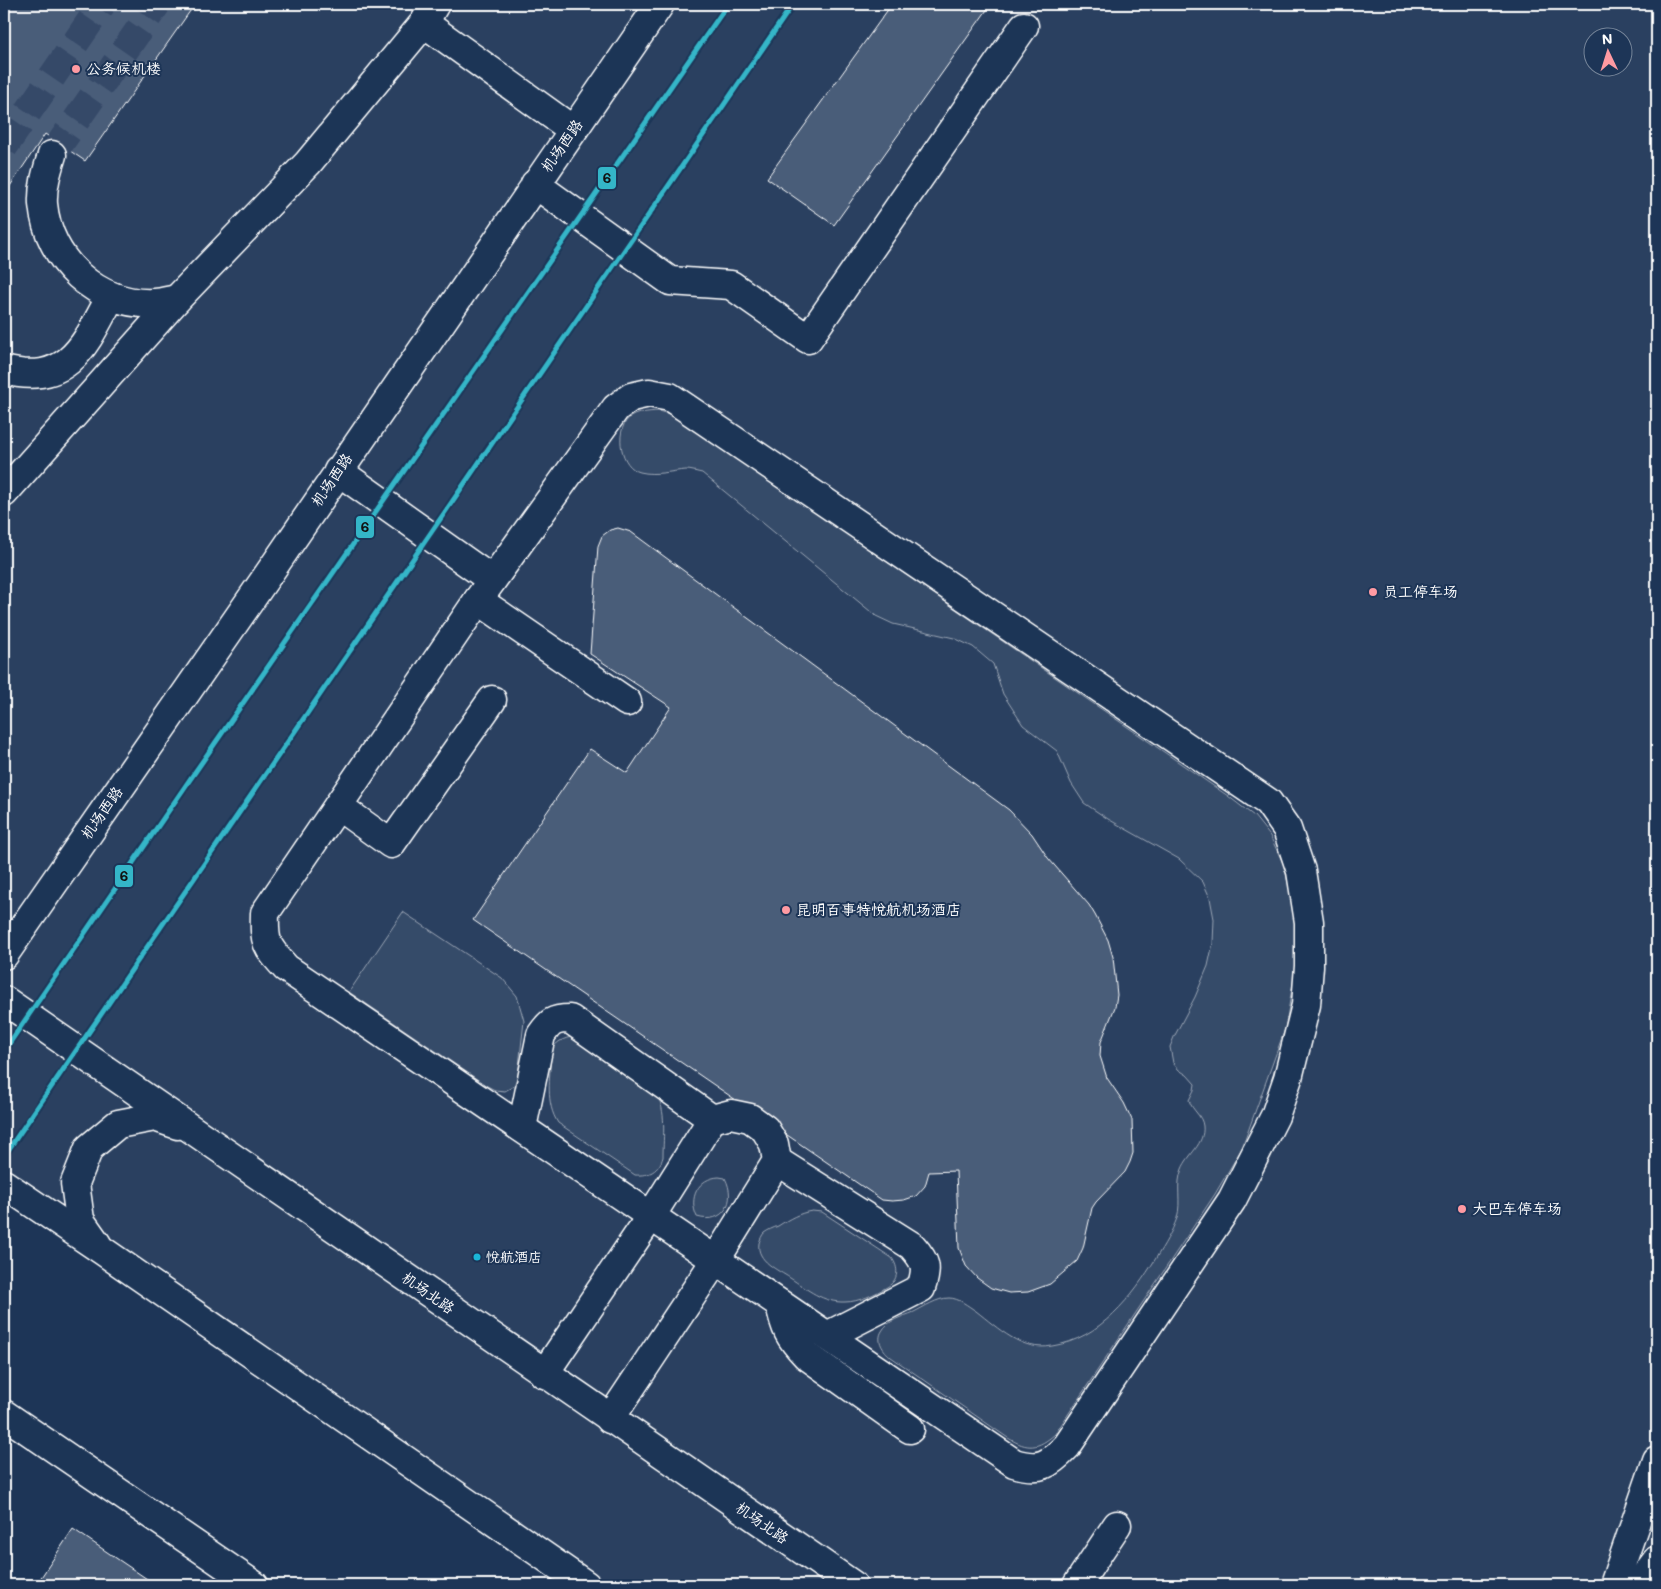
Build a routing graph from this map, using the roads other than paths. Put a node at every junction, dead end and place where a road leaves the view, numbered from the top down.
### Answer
1 (660, 4) edge
2 (429, 13) edge
3 (1024, 26) dead end
4 (573, 130) junction
5 (52, 155) tunnel mouth
6 (535, 184) junction
7 (110, 296) junction
8 (177, 299) junction
9 (4, 370) edge
10 (338, 471) junction
11 (4, 493) edge
12 (485, 590) junction
13 (492, 700) dead end
14 (627, 702) dead end
15 (338, 806) junction
16 (4, 955) edge
17 (4, 1000) edge
18 (712, 1119) junction
19 (522, 1128) junction
20 (192, 1129) junction
21 (777, 1161) junction
22 (4, 1184) edge
23 (651, 1216) junction
24 (103, 1251) junction
25 (715, 1261) junction
26 (780, 1304) junction
27 (827, 1336) junction
28 (544, 1374) junction
29 (610, 1419) junction
30 (7, 1424) edge
31 (910, 1429) dead end
32 (1657, 1460) edge
33 (1117, 1525) dead end
34 (1657, 1560) edge
35 (254, 1585) edge
36 (586, 1585) edge
37 (853, 1585) edge
38 (1077, 1585) edge
39 (1614, 1585) edge
40 (1638, 1585) edge

1 - 4 main road, 机场西路
2 - 4 main road
2 - 8 main road
3 - 6 main road
4 - 6 main road, 机场西路
5 - 7 main road
6 - 10 main road, 机场西路
7 - 8 main road
7 - 9 main road
8 - 11 main road
10 - 12 main road
10 - 16 main road, 机场西路
12 - 14 main road
12 - 15 main road
12 - 27 main road
13 - 15 main road
15 - 19 main road
17 - 20 main road, 机场北路
18 - 19 main road
18 - 21 main road
18 - 23 main road
19 - 23 main road
20 - 24 main road
20 - 28 main road, 机场北路
21 - 25 main road
21 - 27 main road
22 - 24 main road
23 - 25 main road
23 - 28 main road
24 - 36 main road
25 - 26 main road
25 - 29 main road
26 - 27 main road
26 - 31 main road
28 - 29 main road, 机场北路
29 - 37 main road, 机场北路
30 - 35 main road
32 - 39 main road
33 - 38 main road
34 - 40 main road

